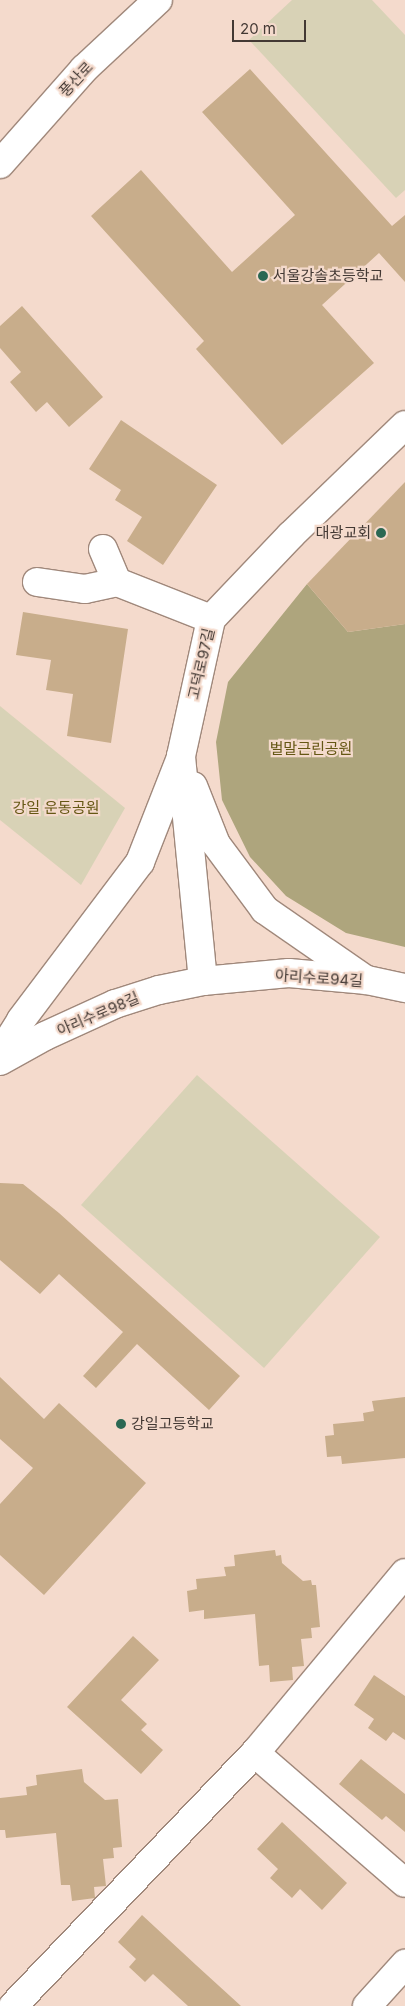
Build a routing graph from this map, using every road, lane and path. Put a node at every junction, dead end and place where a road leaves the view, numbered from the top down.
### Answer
1 (158, 0) edge
2 (0, 164) edge
3 (405, 425) edge
4 (103, 548) dead end
5 (37, 582) dead end
6 (117, 582) junction
7 (211, 619) junction
8 (181, 756) junction
9 (367, 980) junction
10 (203, 981) junction
11 (405, 988) edge
12 (0, 1054) edge
13 (0, 1062) edge
14 (405, 1573) edge
15 (256, 1753) junction
16 (405, 1884) edge
17 (405, 1964) edge
18 (12, 2006) edge
19 (367, 2006) edge

1 - 2 street, 풍산로
3 - 7 street, 고덕로97길
4 - 6 street
5 - 6 street
6 - 7 street
7 - 8 street, 고덕로97길
8 - 9 street
8 - 10 street, 고덕로97길
8 - 12 street
9 - 10 street, 아리수로94길
9 - 11 street, 아리수로94길
10 - 13 street, 아리수로98길
14 - 15 street
15 - 16 street
15 - 18 street
17 - 19 street

